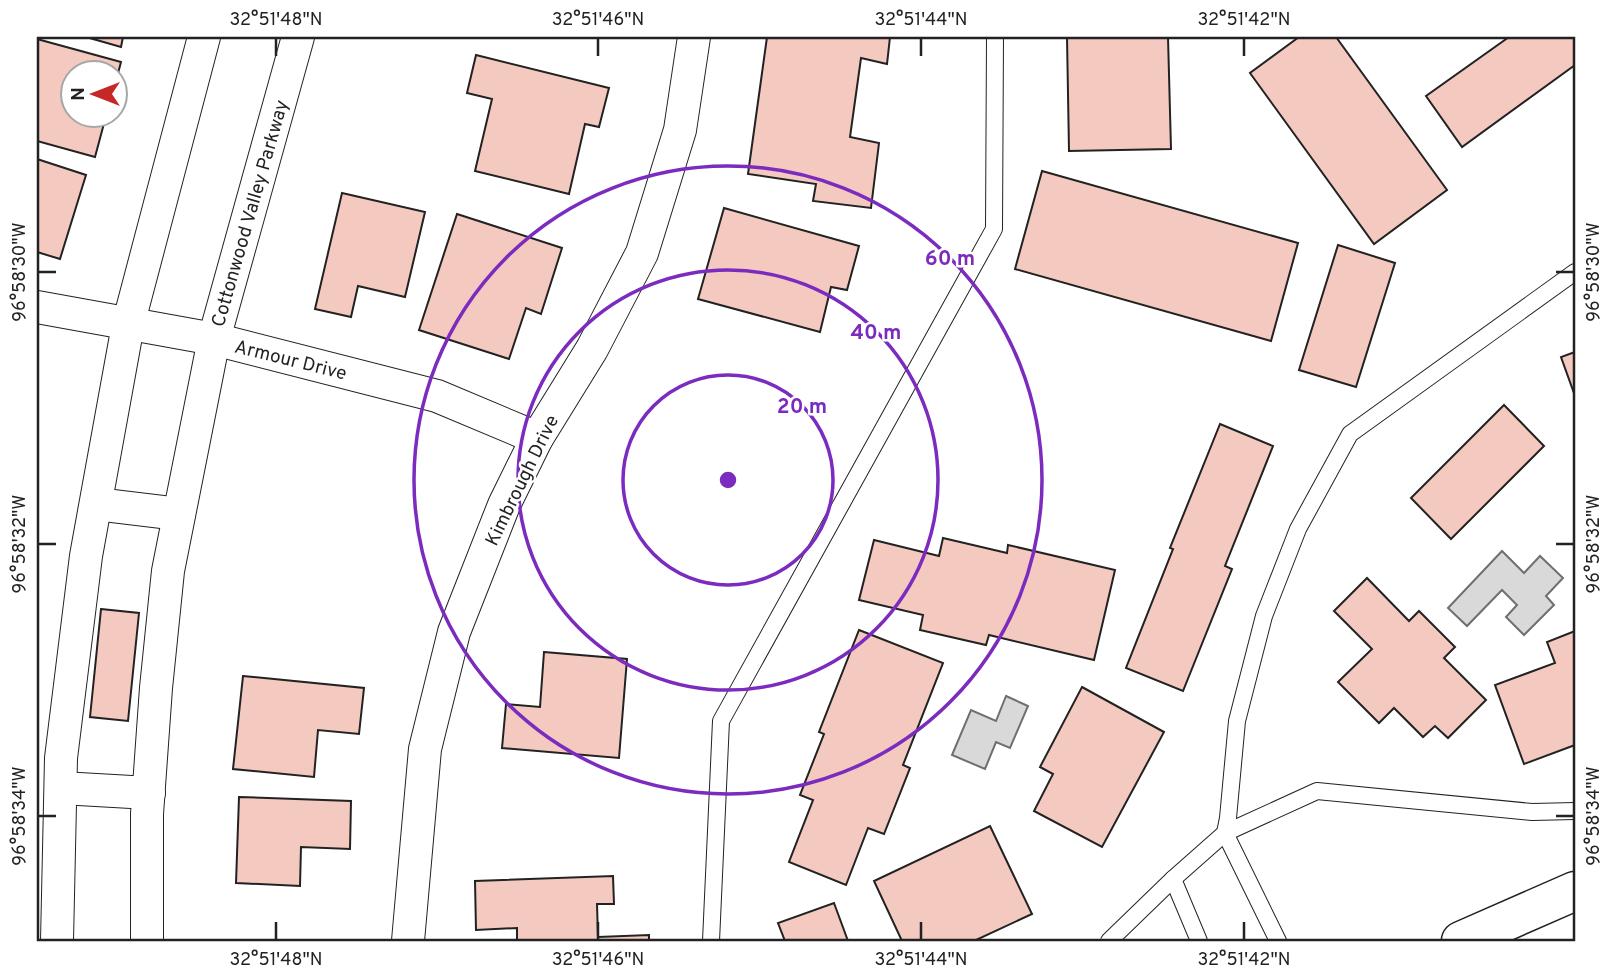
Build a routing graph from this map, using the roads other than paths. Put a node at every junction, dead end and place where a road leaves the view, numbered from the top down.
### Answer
1 (204, 37) edge
2 (298, 37) edge
3 (694, 37) edge
4 (995, 37) edge
5 (1575, 272) edge
6 (37, 307) edge
7 (128, 325) junction
8 (214, 339) junction
9 (537, 438) junction
10 (96, 504) junction
11 (179, 514) junction
12 (61, 789) junction
13 (149, 793) junction
14 (1575, 811) edge
15 (1225, 833) junction
16 (1174, 879) junction
17 (1575, 891) edge
18 (57, 941) edge
19 (147, 941) edge
20 (408, 941) edge
21 (711, 941) edge
22 (1109, 941) edge
23 (1199, 941) edge
24 (1278, 941) edge
25 (1461, 941) edge

1 - 7 street
2 - 8 street, Cottonwood Valley Parkway
3 - 9 street, Kimbrough Drive
4 - 21 lane
5 - 15 lane
6 - 7 street, Armour Drive
7 - 8 street, Armour Drive
7 - 10 street
8 - 9 street, Armour Drive
8 - 11 street, Cottonwood Valley Parkway
9 - 20 street, Kimbrough Drive
10 - 11 street
10 - 12 street
11 - 13 street, Cottonwood Valley Parkway
12 - 13 street
12 - 18 street
13 - 19 street, Cottonwood Valley Parkway
14 - 15 lane
15 - 16 lane
15 - 24 lane
16 - 22 lane
16 - 23 lane
17 - 25 main road

